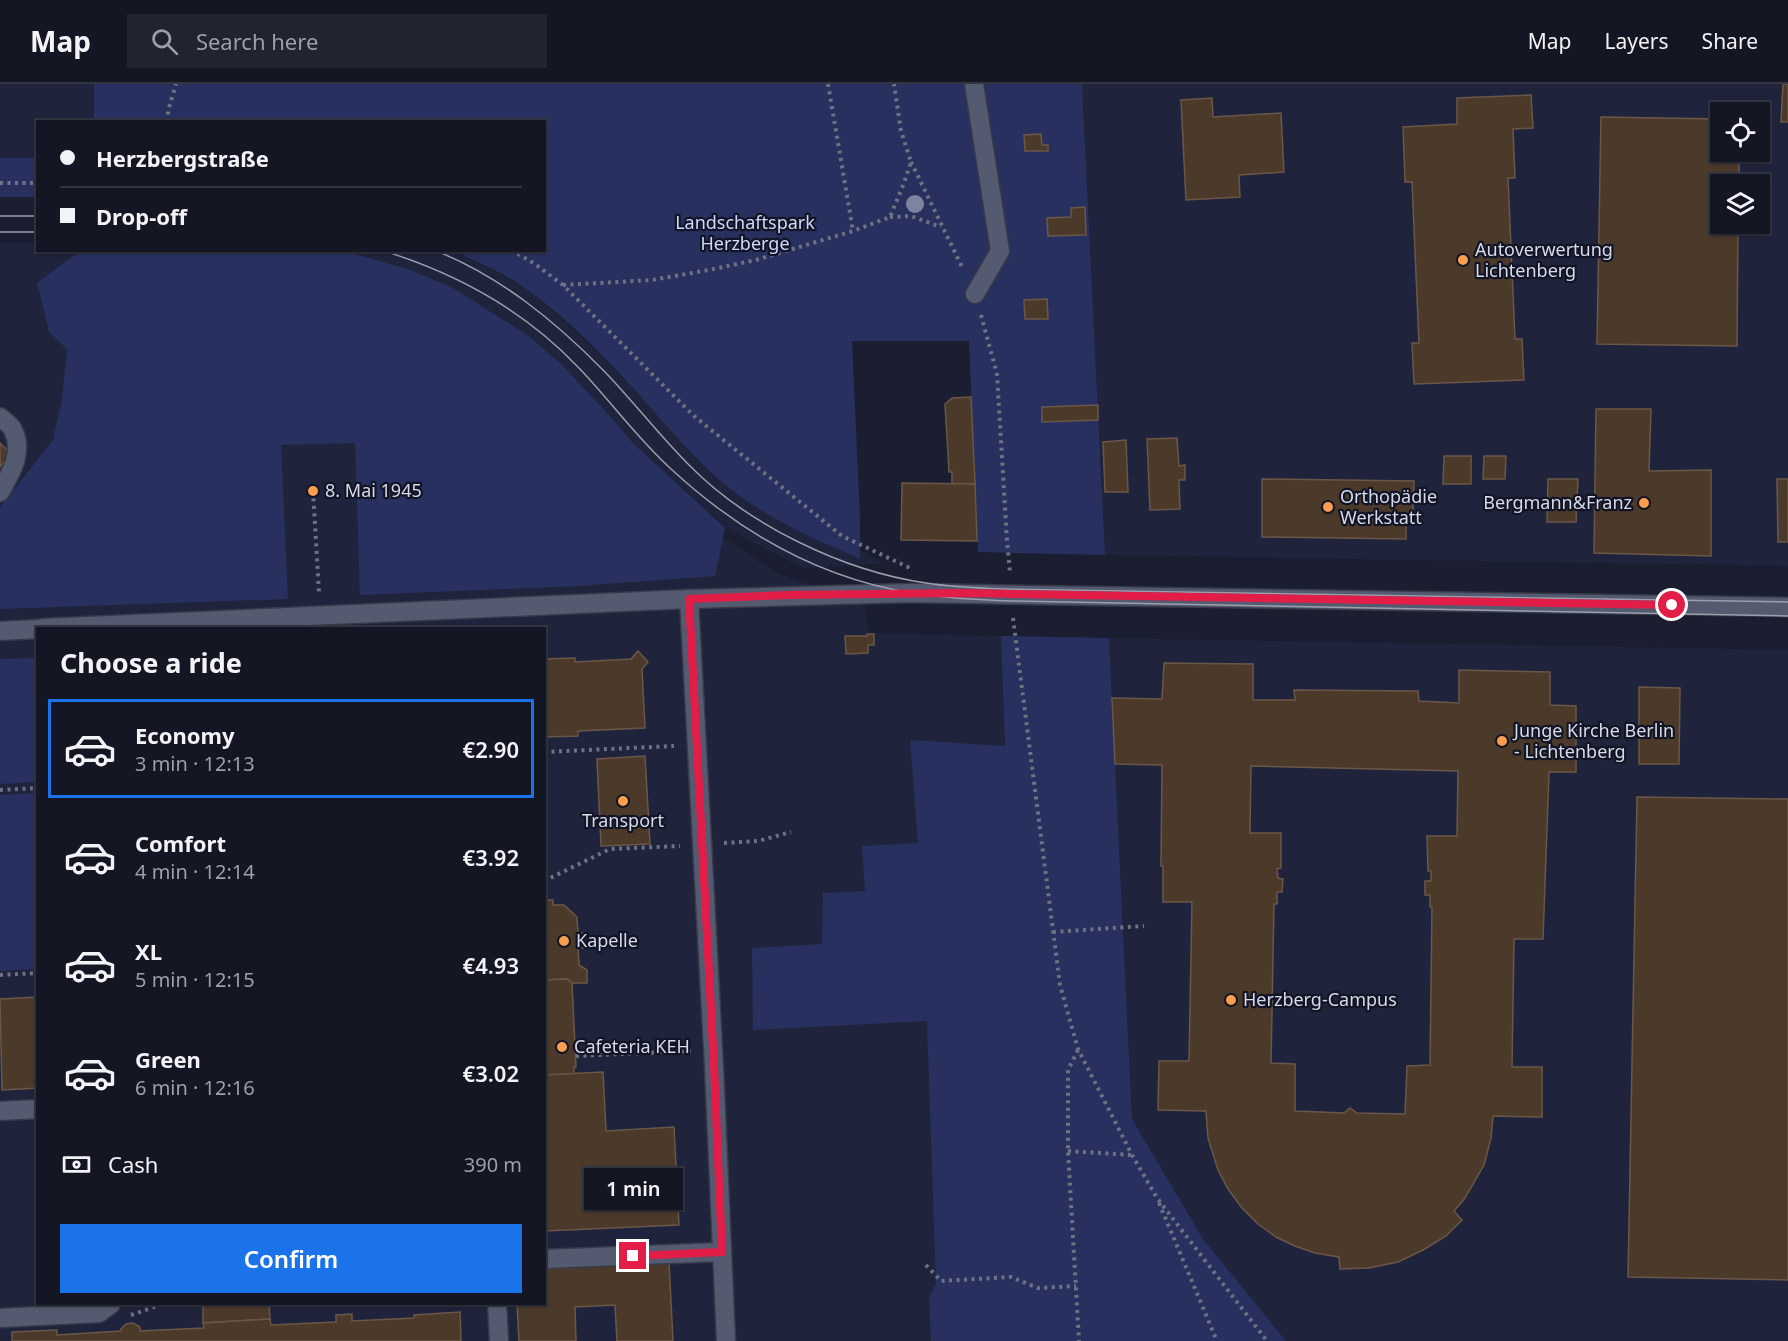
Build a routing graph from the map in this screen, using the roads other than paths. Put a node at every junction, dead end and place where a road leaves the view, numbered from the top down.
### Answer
1 (974, 84) edge
2 (975, 294) road end
3 (0, 417) edge
4 (0, 492) edge
5 (689, 599) junction
6 (1788, 608) edge
7 (65, 627) edge
8 (36, 629) edge
9 (0, 631) edge
10 (36, 1109) edge
11 (0, 1111) edge
12 (722, 1252) junction
13 (546, 1259) edge
14 (110, 1305) edge
15 (497, 1305) edge
16 (0, 1318) edge
17 (499, 1341) edge
18 (726, 1341) edge

1 - 2 street
3 - 4 street
5 - 6 street
5 - 7 street
5 - 12 street
8 - 9 street
10 - 11 street
12 - 13 street
12 - 18 street
14 - 16 street
15 - 17 street

